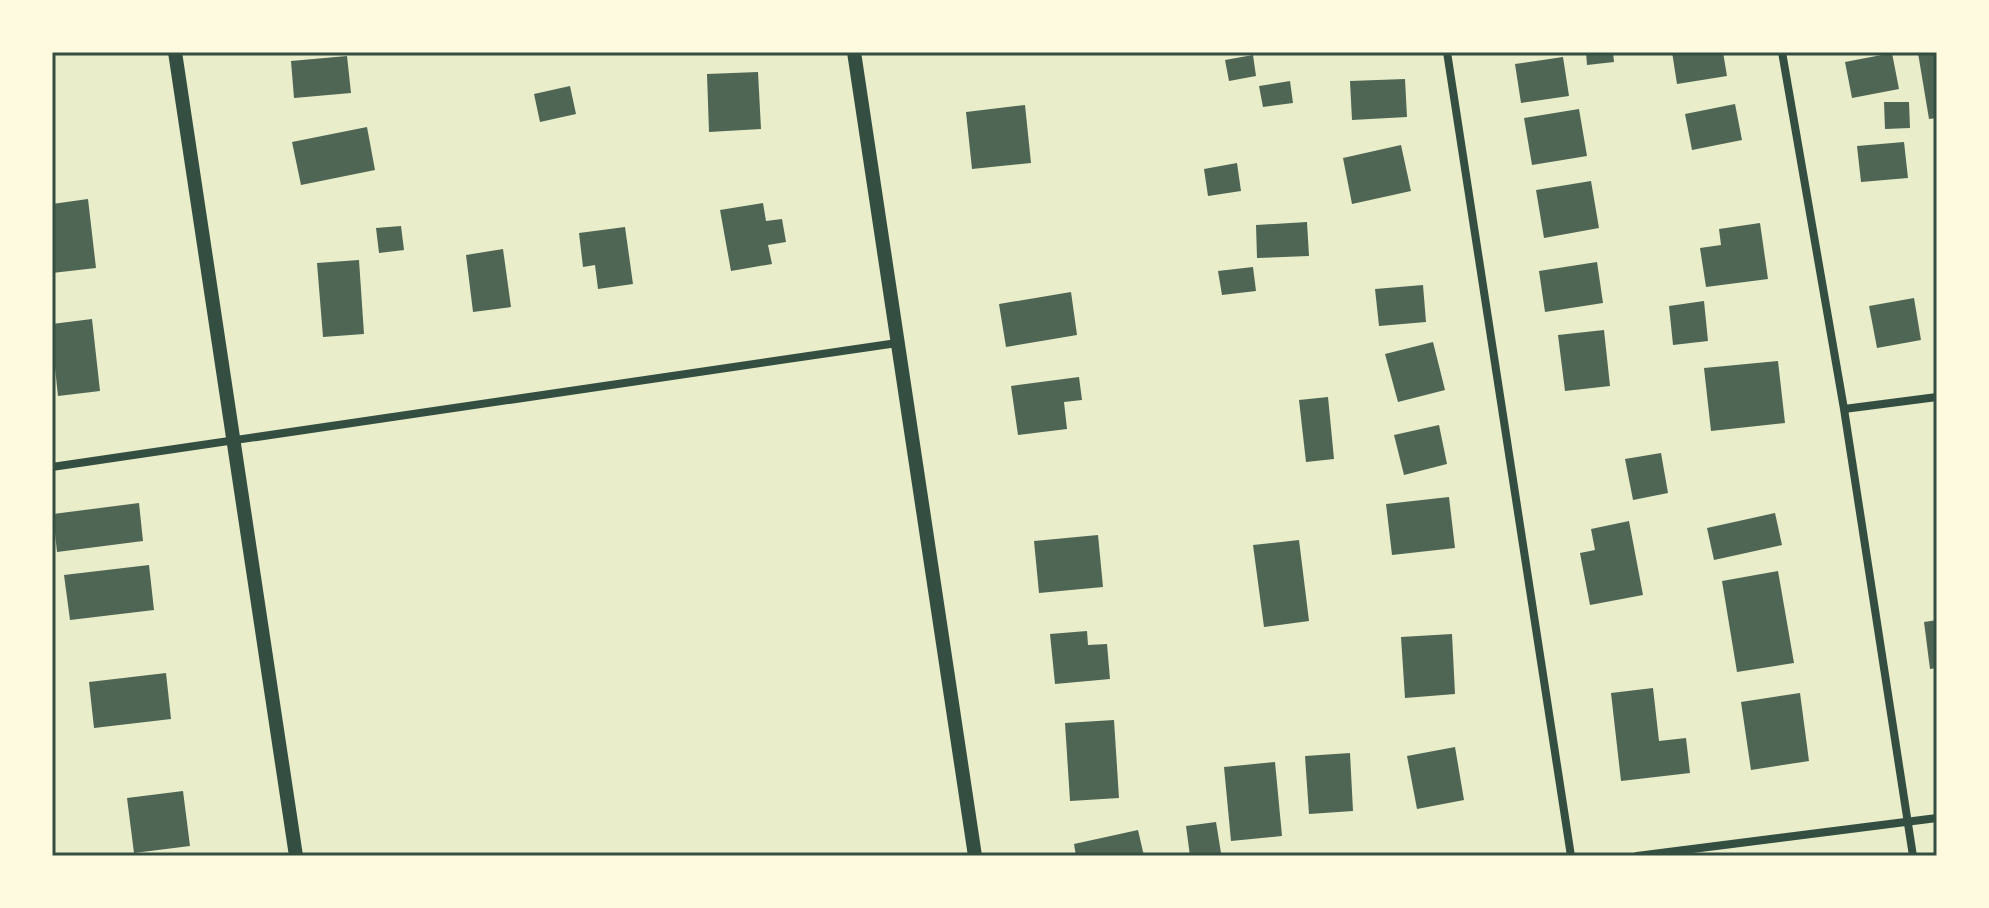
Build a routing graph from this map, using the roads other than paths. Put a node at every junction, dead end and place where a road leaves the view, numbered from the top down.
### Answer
1 (175, 52) edge
2 (854, 52) edge
3 (1447, 52) edge
4 (1782, 52) edge
5 (897, 343) junction
6 (1937, 397) edge
7 (1844, 409) junction
8 (233, 441) junction
9 (52, 467) edge
10 (1937, 818) edge
11 (1909, 822) junction
12 (296, 856) edge
13 (975, 856) edge
14 (1571, 856) edge
15 (1637, 856) edge
16 (1913, 856) edge

1 - 8 street
2 - 5 street
3 - 14 street
4 - 7 street
5 - 8 street
5 - 13 street
6 - 7 street
7 - 11 street
8 - 9 street
8 - 12 street
10 - 11 street
11 - 15 street
11 - 16 street

